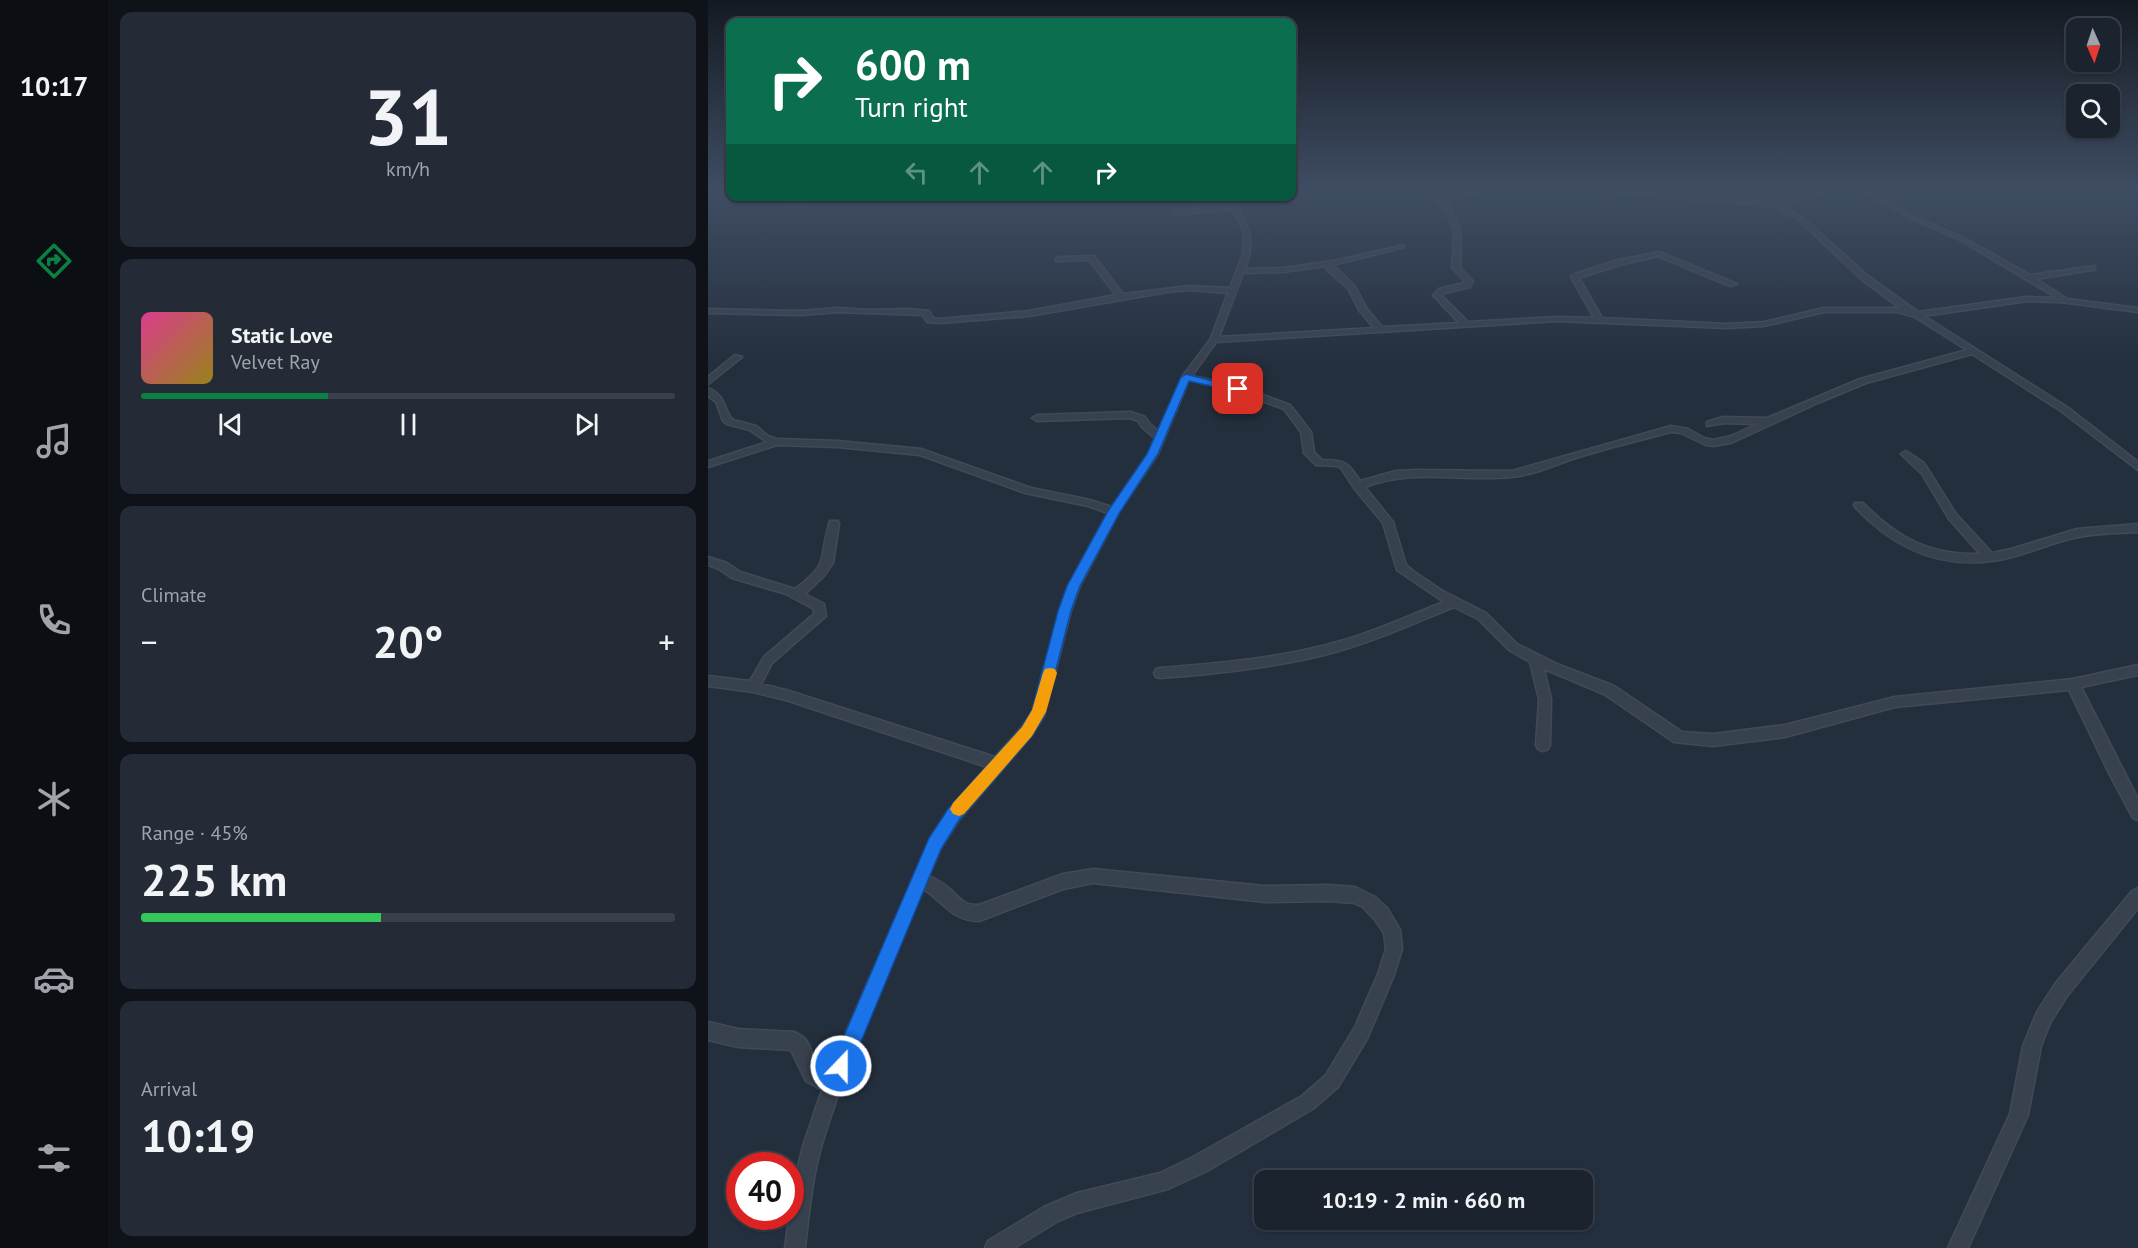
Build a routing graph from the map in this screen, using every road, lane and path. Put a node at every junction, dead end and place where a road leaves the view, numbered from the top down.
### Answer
1 (1246, 248) edge
2 (1392, 248) edge
3 (1458, 248) edge
4 (1833, 248) edge
5 (1977, 248) edge
6 (1059, 259) dead end
7 (1332, 262) junction
8 (2092, 268) dead end
9 (1242, 271) junction
10 (2027, 278) junction
11 (1733, 284) dead end
12 (1233, 291) junction
13 (1121, 296) junction
14 (2052, 296) junction
15 (2138, 310) edge
16 (708, 311) edge
17 (1915, 315) junction
18 (1598, 319) junction
19 (1466, 325) junction
20 (1378, 328) junction
21 (1214, 340) junction
22 (1974, 351) junction
23 (738, 357) dead end
24 (1186, 377) junction
25 (708, 381) edge
26 (708, 391) edge
27 (1037, 418) dead end
28 (1770, 421) junction
29 (1710, 424) dead end
30 (1160, 437) junction
31 (776, 442) junction
32 (1906, 454) dead end
33 (708, 464) edge
34 (2138, 467) edge
35 (1358, 486) junction
36 (1859, 505) dead end
37 (1114, 511) junction
38 (834, 524) dead end
39 (2138, 528) edge
40 (1989, 557) junction
41 (708, 561) edge
42 (796, 594) junction
43 (1455, 602) junction
44 (1535, 657) junction
45 (2138, 670) edge
46 (1160, 674) dead end
47 (708, 681) edge
48 (2073, 684) junction
49 (753, 687) junction
50 (1543, 745) dead end
51 (997, 764) junction
52 (2138, 813) edge
53 (919, 878) junction
54 (2138, 896) edge
55 (708, 1031) edge
56 (832, 1086) junction
57 (795, 1248) edge
58 (995, 1248) edge
59 (1958, 1248) edge

1 - 9 street
2 - 7 street
3 - 19 street
4 - 17 street
5 - 10 street
6 - 13 street
7 - 9 street
7 - 20 street
8 - 10 street
9 - 12 street
10 - 14 street
11 - 18 street
12 - 13 street
12 - 21 street
13 - 16 street
14 - 15 street
14 - 17 street
17 - 18 street
17 - 22 street
18 - 19 street
19 - 20 street
20 - 21 street
21 - 24 street
22 - 28 street
22 - 34 street
23 - 25 street
24 - 30 street
24 - 35 street
26 - 31 street
27 - 30 street
28 - 29 street
28 - 35 street
30 - 37 street
31 - 33 street
31 - 37 street
32 - 40 street
35 - 43 street
36 - 40 street
37 - 51 street
38 - 42 street
39 - 40 street
41 - 42 street
42 - 49 street
43 - 44 street
43 - 46 street
44 - 48 street
44 - 50 street
45 - 48 street
47 - 49 street
48 - 52 street
49 - 51 street
51 - 53 street
53 - 56 street
53 - 58 street
54 - 59 street
55 - 56 street
56 - 57 street

